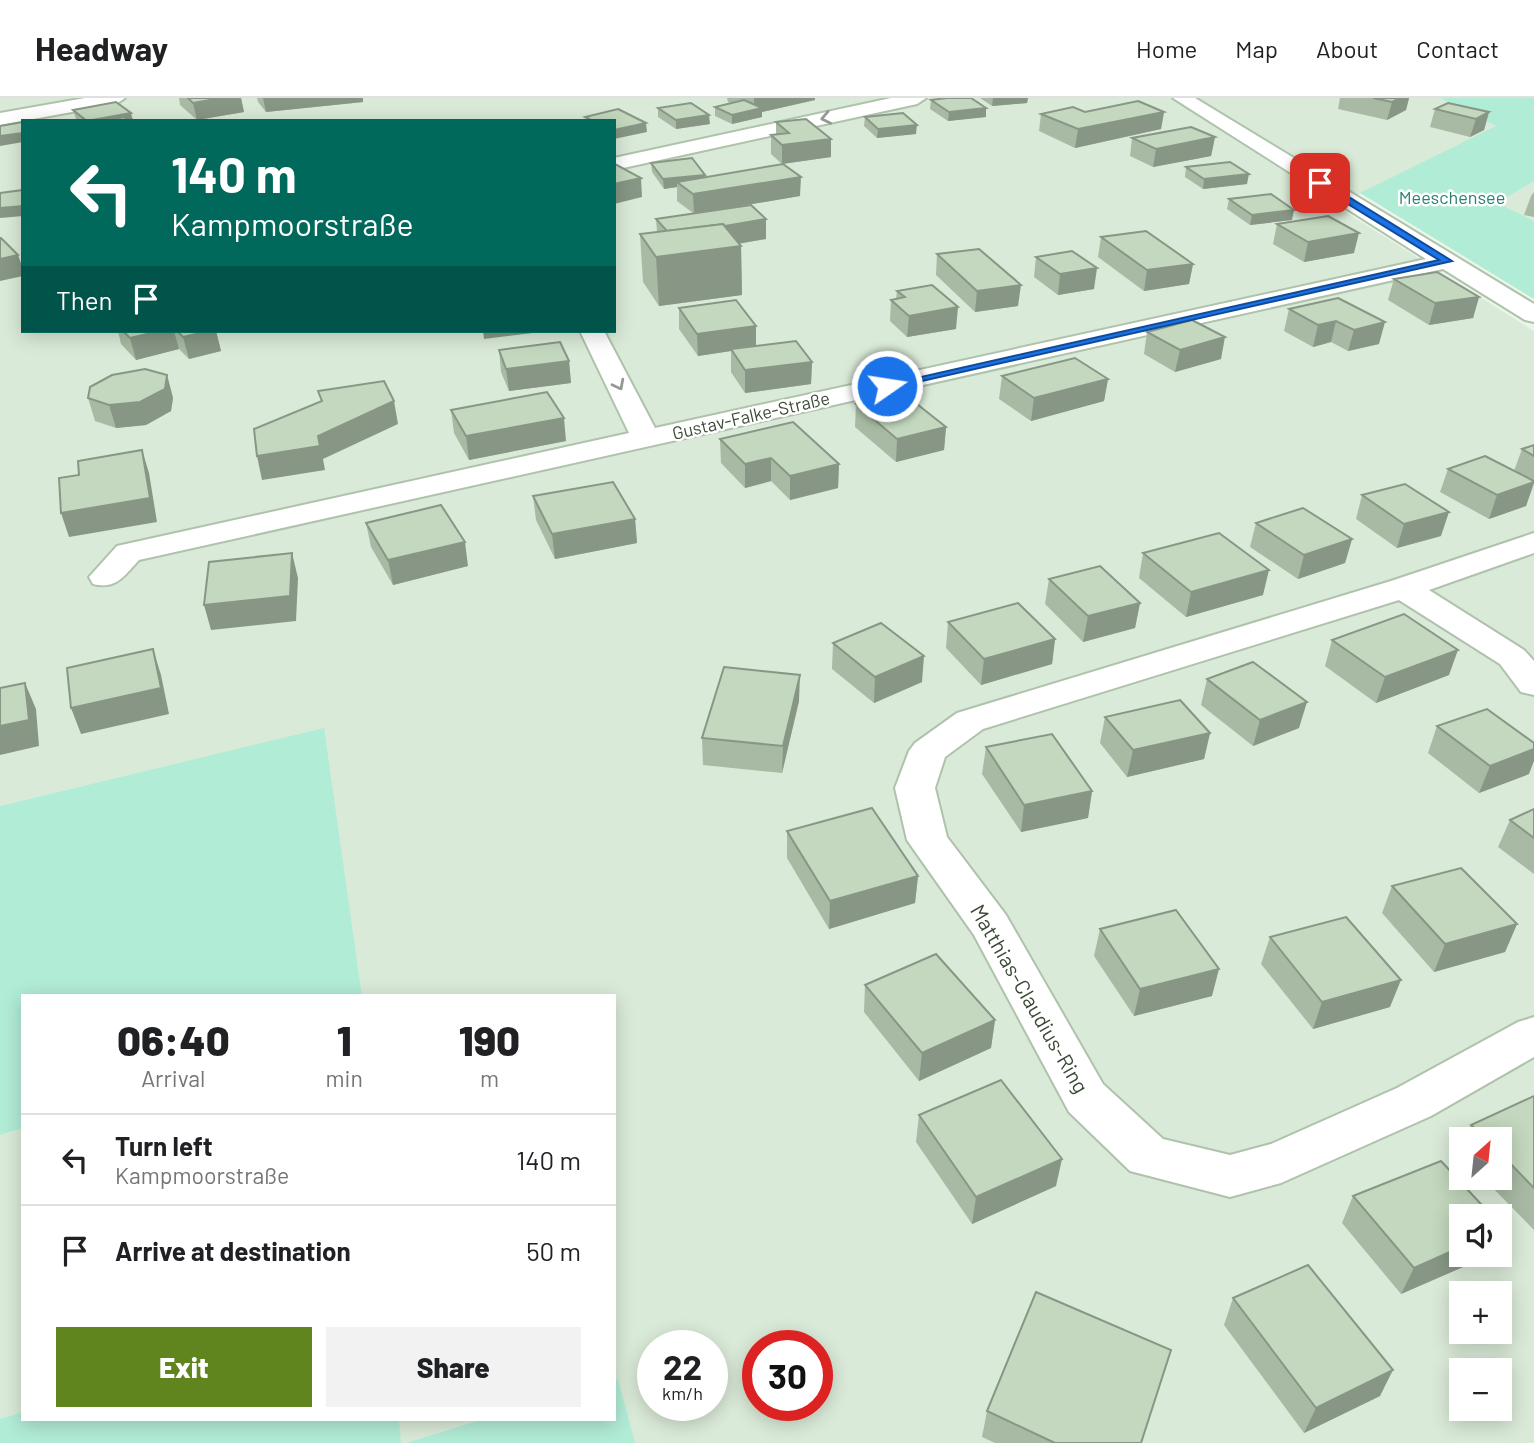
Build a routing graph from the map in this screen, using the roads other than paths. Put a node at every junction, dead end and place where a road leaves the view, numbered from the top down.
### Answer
1 (117, 98) edge
2 (917, 98) edge
3 (1182, 98) edge
4 (0, 119) edge
5 (616, 164) edge
6 (1447, 261) junction
7 (1534, 315) edge
8 (593, 333) edge
9 (646, 439) junction
10 (1534, 542) edge
11 (105, 577) dead end
12 (1403, 588) junction
13 (1534, 684) edge
14 (1534, 1035) edge

1 - 4 street
2 -> 5 street
3 - 6 street
6 - 7 street
6 - 9 street, Gustav-Falke-Straße
8 -> 9 street
9 - 11 street, Gustav-Falke-Straße
10 - 12 street, Matthias-Claudius-Ring
12 - 13 street
12 - 14 street, Matthias-Claudius-Ring

